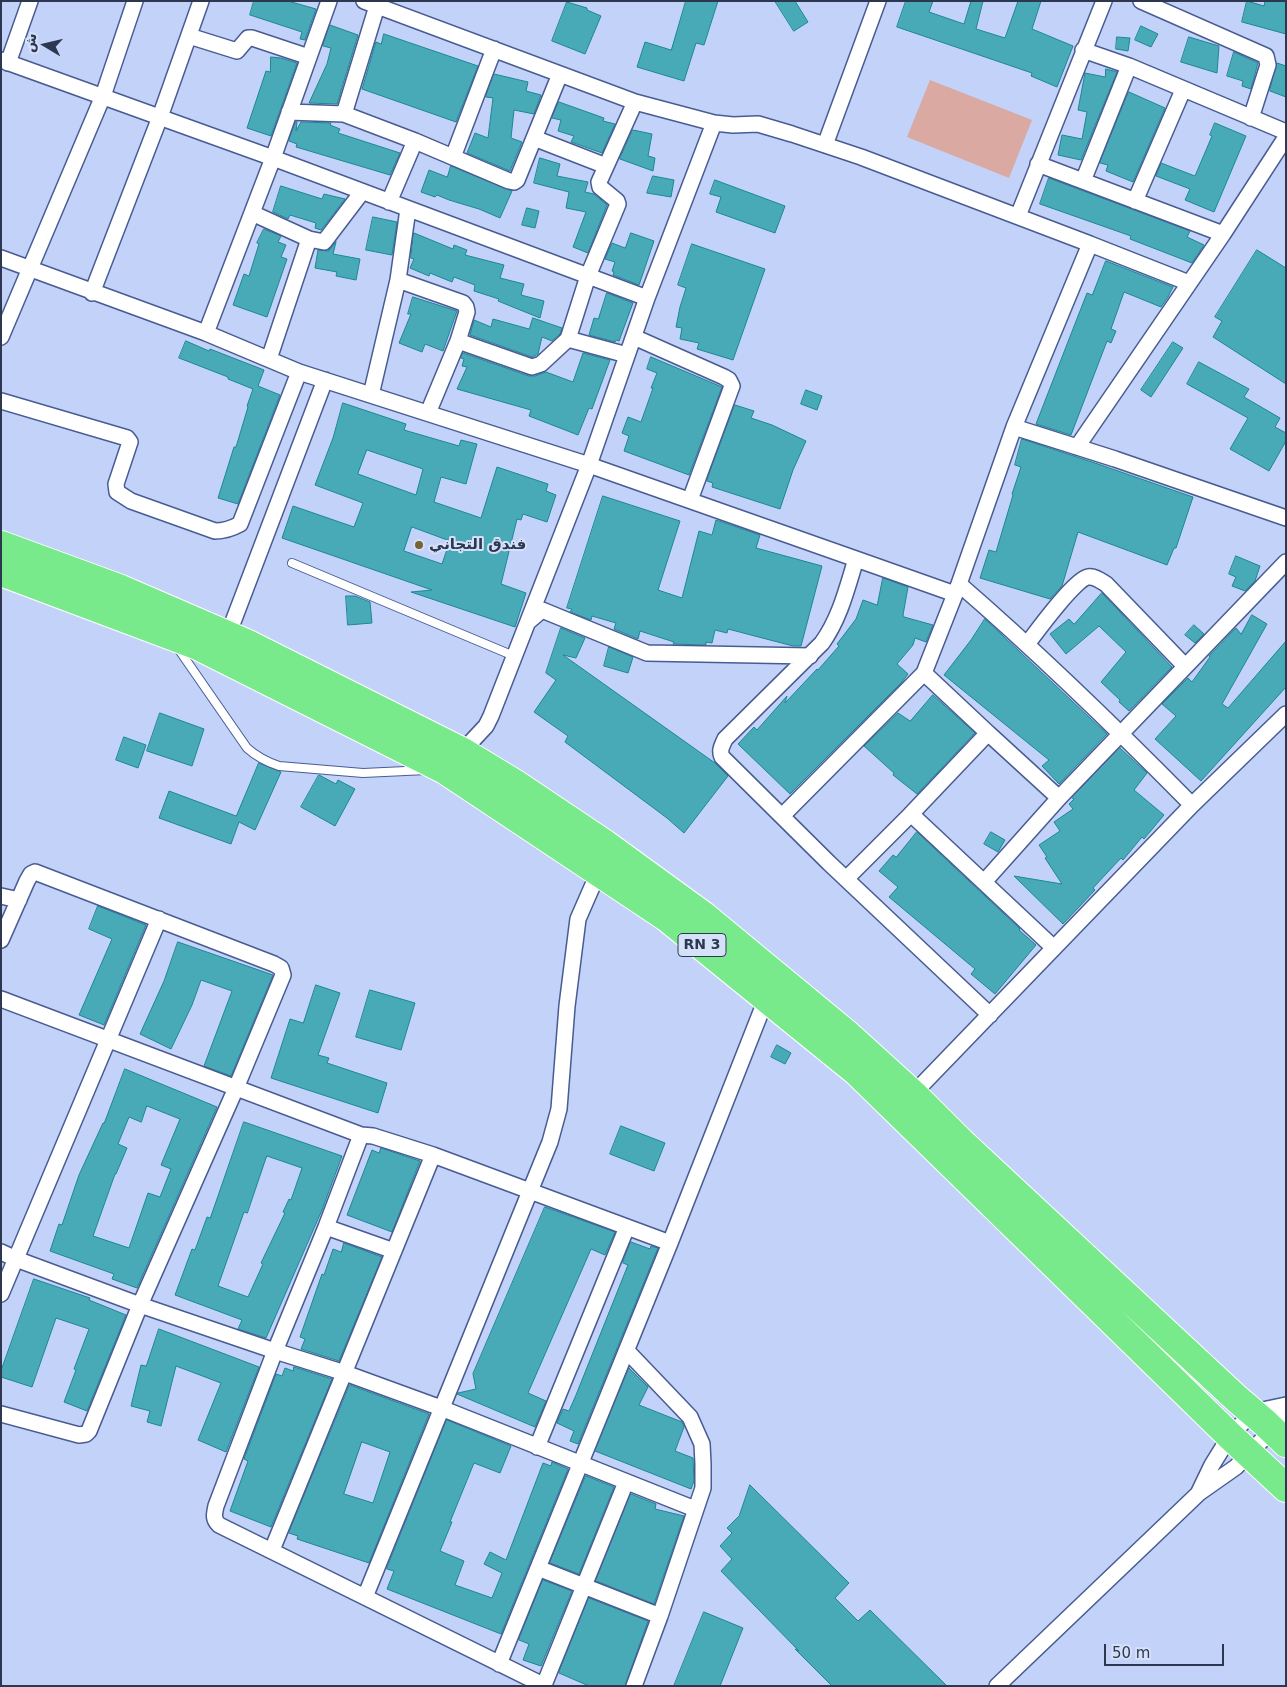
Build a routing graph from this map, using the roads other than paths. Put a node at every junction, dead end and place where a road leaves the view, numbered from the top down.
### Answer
1 (30, 1) edge
2 (135, 1) edge
3 (201, 1) edge
4 (329, 1) edge
5 (878, 1) edge
6 (1104, 1) edge
7 (1141, 1) edge
8 (371, 4) edge
9 (189, 36) junction
10 (494, 49) junction
11 (1083, 50) junction
12 (309, 58) junction
13 (5, 61) edge
14 (1129, 66) junction
15 (560, 74) junction
16 (1183, 90) junction
17 (103, 96) junction
18 (635, 102) junction
19 (289, 112) junction
20 (344, 114) junction
21 (160, 117) junction
22 (1251, 118) junction
23 (714, 123) junction
24 (1286, 132) edge
25 (1286, 137) edge
26 (534, 138) junction
27 (415, 141) junction
28 (825, 145) junction
29 (453, 157) junction
30 (273, 158) junction
31 (1038, 164) junction
32 (606, 166) junction
33 (1083, 181) junction
34 (362, 192) junction
35 (1135, 201) junction
36 (389, 202) junction
37 (408, 209) junction
38 (252, 214) junction
39 (1018, 216) junction
40 (1223, 234) junction
41 (309, 239) junction
42 (1090, 244) junction
43 (1, 258) edge
44 (29, 269) junction
45 (588, 276) junction
46 (398, 280) junction
47 (1189, 283) junction
48 (92, 293) junction
49 (647, 298) junction
50 (206, 333) junction
51 (1, 337) edge
52 (634, 337) junction
53 (568, 339) junction
54 (458, 341) junction
55 (627, 355) junction
56 (268, 359) junction
57 (299, 372) junction
58 (325, 380) junction
59 (371, 394) junction
60 (1, 402) edge
61 (428, 413) junction
62 (1014, 427) junction
63 (1077, 447) junction
64 (589, 465) junction
65 (690, 500) junction
66 (1286, 518) edge
67 (1, 545) edge
68 (856, 558) junction
69 (1286, 562) edge
70 (292, 563) dead end
71 (1, 572) edge
72 (958, 589) junction
73 (527, 623) junction
74 (169, 635) junction
75 (228, 635) junction
76 (1028, 643) junction
77 (514, 656) junction
78 (810, 656) junction
79 (1185, 666) junction
80 (924, 672) junction
81 (1286, 714) edge
82 (988, 733) junction
83 (1122, 733) junction
84 (454, 761) junction
85 (1059, 798) junction
86 (1192, 805) junction
87 (911, 814) junction
88 (782, 816) junction
89 (599, 871) junction
90 (846, 879) junction
91 (984, 882) junction
92 (1, 896) edge
93 (19, 900) junction
94 (158, 919) junction
95 (1, 940) edge
96 (1054, 948) junction
97 (1, 999) edge
98 (766, 999) junction
99 (990, 1015) junction
100 (108, 1039) junction
101 (236, 1088) junction
102 (913, 1094) junction
103 (361, 1135) junction
104 (434, 1155) junction
105 (531, 1191) junction
106 (326, 1227) junction
107 (627, 1227) junction
108 (670, 1243) junction
109 (394, 1251) junction
110 (1, 1252) edge
111 (16, 1259) junction
112 (1, 1294) edge
113 (140, 1305) junction
114 (274, 1351) junction
115 (626, 1351) junction
116 (345, 1373) junction
117 (441, 1408) junction
118 (1, 1414) edge
119 (1276, 1419) edge
120 (1239, 1445) junction
121 (537, 1447) junction
122 (581, 1463) junction
123 (626, 1482) junction
124 (1286, 1488) edge
125 (1199, 1493) junction
126 (695, 1510) junction
127 (272, 1550) junction
128 (538, 1568) junction
129 (583, 1586) junction
130 (365, 1596) junction
131 (660, 1616) junction
132 (499, 1664) junction
133 (545, 1686) edge
134 (634, 1686) edge
135 (997, 1686) edge

1 - 13 street
2 - 17 street
3 - 9 street
4 - 12 street
5 - 28 street
6 - 11 street
7 - 22 street
8 - 10 street
8 - 20 street
9 - 12 street
9 - 21 street
10 - 15 street
10 - 29 street
11 - 14 street
11 - 31 street
12 - 19 street
13 - 17 street
14 - 16 street
14 - 33 street
15 - 18 street
15 - 26 street
16 - 22 street
16 - 35 street
17 - 21 street
17 - 44 street
18 - 23 street
18 - 32 street
19 - 20 street
19 - 30 street
20 - 27 street
21 - 30 street
21 - 48 street
22 - 24 street
23 - 28 street
23 - 49 street
25 - 40 street
26 - 29 street
26 - 32 street
27 - 29 street
27 - 36 street
28 - 39 street
30 - 34 street
30 - 38 street
31 - 33 street
31 - 39 street
32 - 45 street
33 - 35 street
34 - 36 street
34 - 41 street
35 - 40 street
36 - 37 street
37 - 45 street
37 - 46 street
38 - 41 street
38 - 50 street
39 - 42 street
40 - 47 street
41 - 56 street
42 - 47 street
42 - 62 street
43 - 44 street
44 - 48 street
44 - 51 street
45 - 49 street
45 - 53 street
46 - 54 street
46 - 59 street
47 - 63 street
48 - 50 street
49 - 52 street
50 - 56 street
52 - 55 street
52 - 65 street
53 - 54 street
53 - 55 street
54 - 61 street
55 - 64 street
56 - 57 street
57 - 58 street
57 - 60 street
58 - 59 street
58 - 75 street
59 - 61 street
61 - 64 street
62 - 63 street
62 - 72 street
63 - 66 street
64 - 65 street
64 - 73 street
65 - 68 street
67 - 75 highway, RN 3
68 - 72 street
68 - 78 street
69 - 79 street
70 - 77 lane
71 - 74 highway, RN 3
72 - 76 street
72 - 80 street
73 - 77 street
73 - 78 street
74 - 84 highway, RN 3
74 - 84 lane
75 - 84 highway, RN 3
76 - 79 street
76 - 83 street
77 - 84 street
78 - 88 street
79 - 83 street
80 - 82 street
80 - 88 street
81 - 86 street
82 - 85 street
82 - 87 street
83 - 85 street
83 - 86 street
84 - 89 highway, RN 3
84 - 102 highway, RN 3
85 - 91 street
86 - 96 street
87 - 90 street
87 - 91 street
88 - 90 street
89 - 98 highway, RN 3
89 - 105 street
90 - 99 street
91 - 96 street
92 - 93 street
93 - 94 street
93 - 95 street
94 - 100 street
94 - 101 street
96 - 99 street
97 - 100 street
98 - 108 street
98 - 120 highway, RN 3
99 - 102 street
100 - 101 street
100 - 111 street
101 - 103 street
101 - 113 street
102 - 119 highway, RN 3
103 - 104 street
103 - 106 street
104 - 105 street
104 - 109 street
105 - 107 street
105 - 117 street
106 - 109 street
106 - 114 street
107 - 108 street
107 - 121 street
108 - 115 street
109 - 116 street
110 - 111 street
111 - 112 street
111 - 113 street
113 - 114 street
113 - 118 street
114 - 116 street
114 - 127 street
115 - 122 street
115 - 126 street
116 - 117 street
116 - 127 street
117 - 121 street
117 - 130 street
119 - 120 street
119 - 120 street
120 - 124 highway, RN 3
120 - 125 street
120 - 125 street
121 - 122 street
122 - 123 street
122 - 128 street
123 - 126 street
123 - 129 street
125 - 135 street
126 - 131 street
127 - 130 street
128 - 129 street
128 - 132 street
129 - 131 street
129 - 133 street
130 - 132 street
131 - 134 street
132 - 133 street

